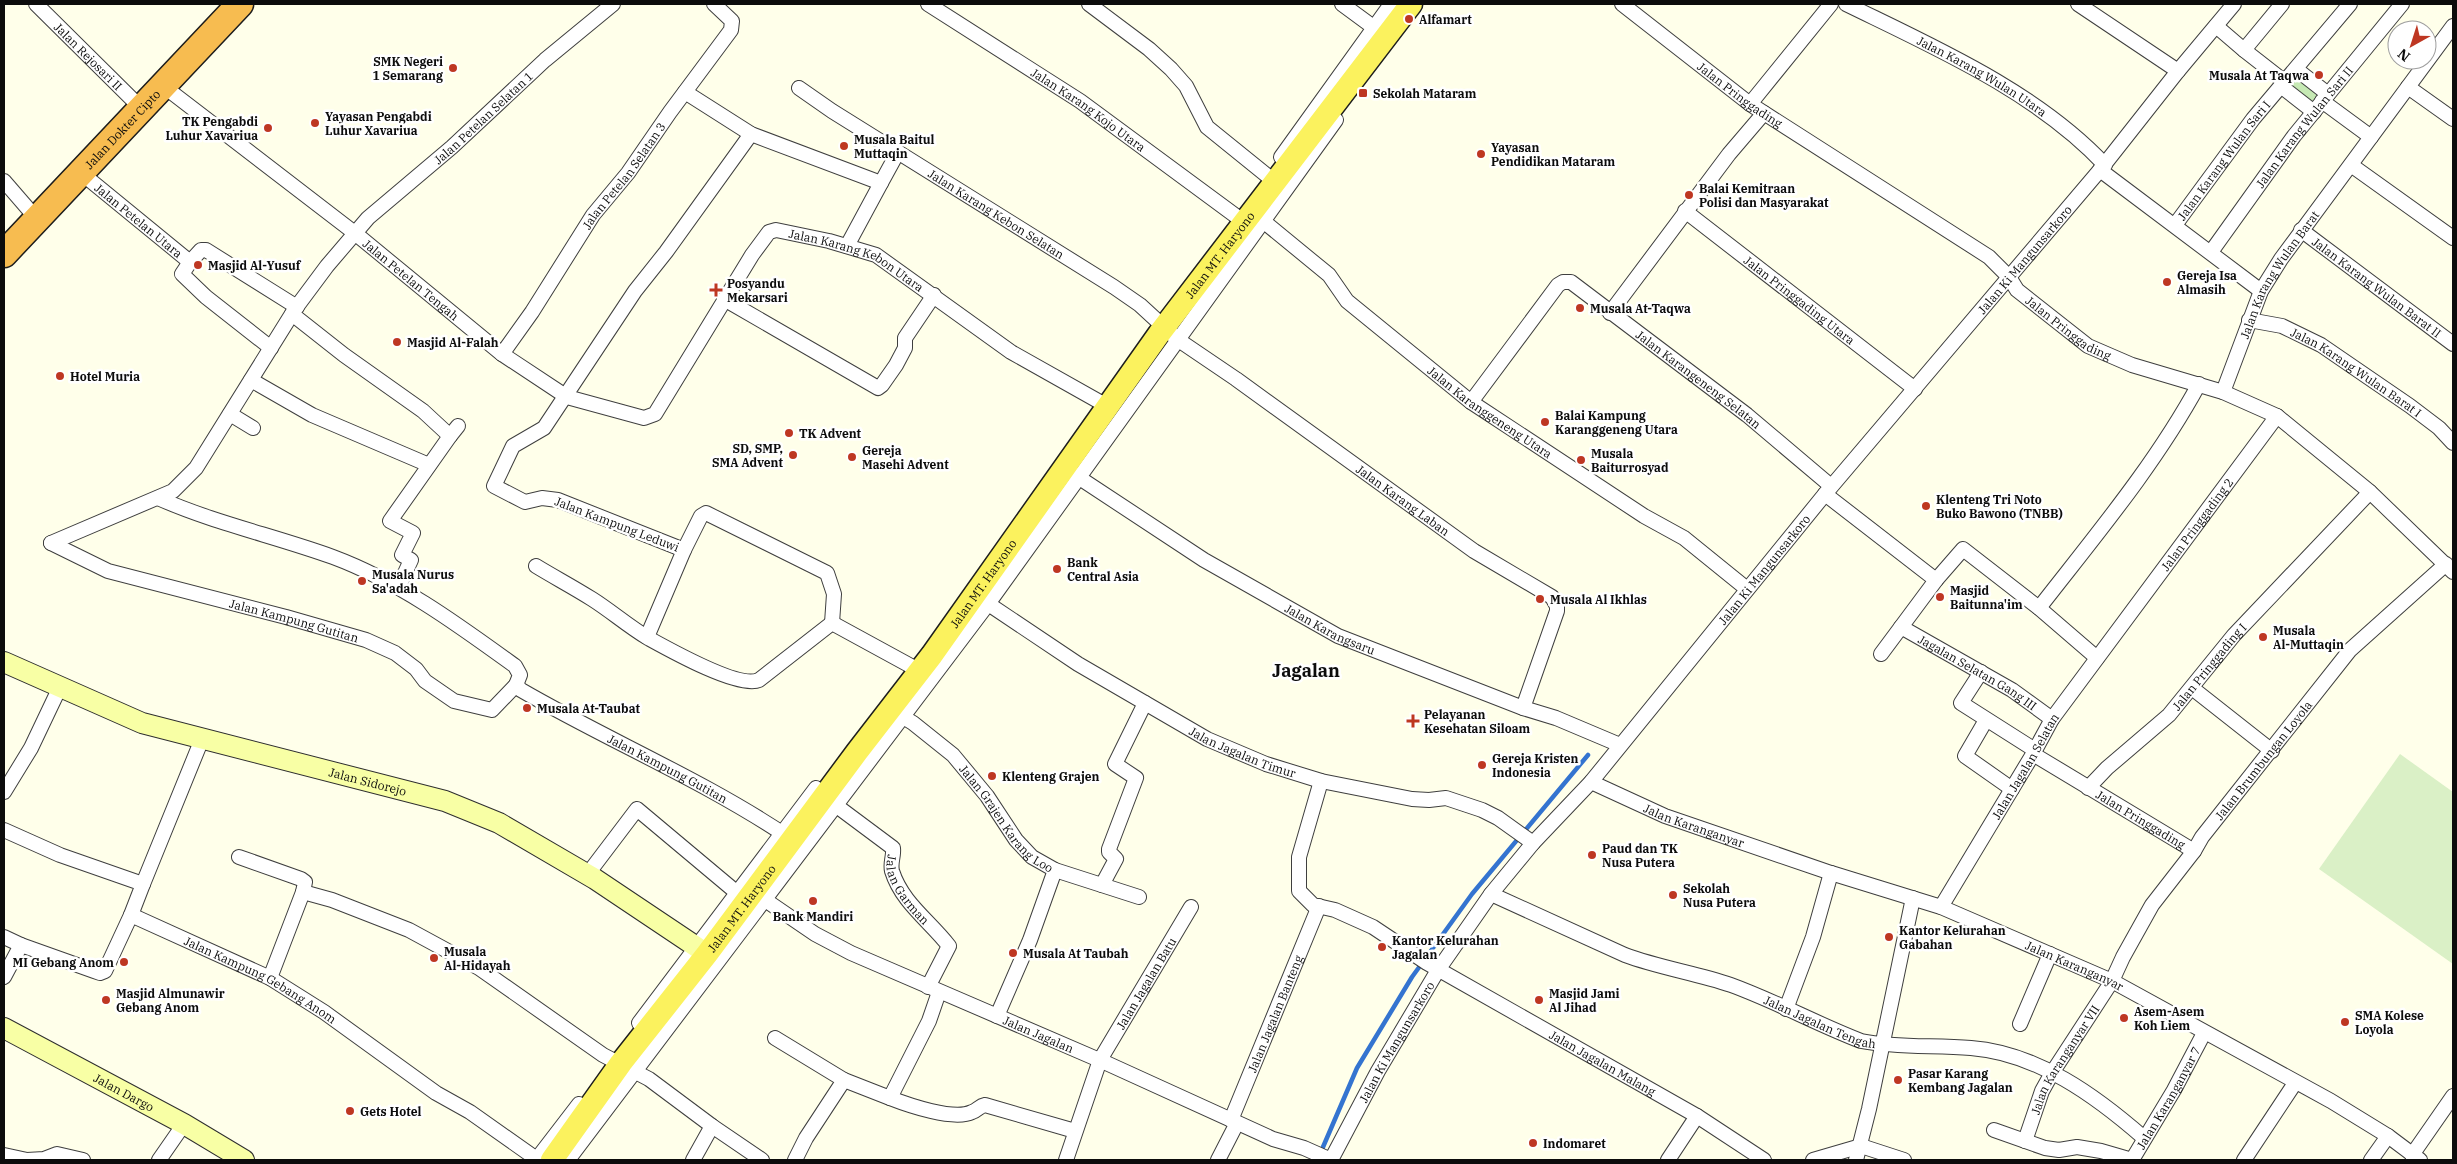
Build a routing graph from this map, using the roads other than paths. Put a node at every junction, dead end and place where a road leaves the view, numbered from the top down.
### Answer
1 (36, 4) edge
2 (240, 4) edge
3 (613, 4) edge
4 (714, 4) edge
5 (928, 4) edge
6 (1089, 4) edge
7 (1342, 4) edge
8 (1391, 4) edge
9 (1411, 4) edge
10 (1622, 4) edge
11 (1832, 4) edge
12 (1846, 4) edge
13 (2078, 4) edge
14 (2234, 4) edge
15 (2282, 4) edge
16 (2350, 4) edge
17 (2402, 4) edge
18 (2216, 26) junction
19 (2453, 26) edge
20 (1380, 43) junction
21 (2244, 50) junction
22 (1353, 68) junction
23 (2296, 69) junction
24 (2178, 71) junction
25 (162, 85) junction
26 (2284, 85) junction
27 (2408, 87) junction
28 (799, 88) dead end
29 (685, 92) junction
30 (2321, 102) junction
31 (1750, 104) junction
32 (141, 108) junction
33 (1764, 113) junction
34 (1332, 117) junction
35 (2453, 119) edge
36 (751, 134) junction
37 (2371, 137) junction
38 (898, 152) junction
39 (2351, 164) junction
40 (2106, 171) junction
41 (80, 172) junction
42 (1271, 179) junction
43 (4, 181) edge
44 (881, 182) junction
45 (1685, 211) junction
46 (36, 218) junction
47 (1249, 218) junction
48 (2175, 224) junction
49 (2301, 230) junction
50 (356, 234) junction
51 (2453, 238) edge
52 (847, 246) junction
53 (2211, 252) junction
54 (4, 254) edge
55 (190, 262) junction
56 (2009, 277) junction
57 (2261, 290) junction
58 (934, 295) junction
59 (724, 299) junction
60 (294, 311) junction
61 (1610, 313) junction
62 (2249, 320) junction
63 (1166, 328) junction
64 (2453, 344) edge
65 (271, 348) junction
66 (502, 354) junction
67 (251, 380) junction
68 (2199, 384) junction
69 (1915, 389) junction
70 (2223, 392) junction
71 (567, 397) junction
72 (1471, 402) junction
73 (1104, 404) junction
74 (230, 414) junction
75 (2276, 416) junction
76 (253, 428) dead end
77 (2453, 443) edge
78 (1070, 463) junction
79 (429, 465) junction
80 (1828, 490) junction
81 (2370, 492) junction
82 (158, 498) junction
83 (51, 544) joint
84 (684, 550) junction
85 (536, 566) dead end
86 (2449, 568) edge
87 (1936, 580) junction
88 (398, 586) junction
89 (1747, 589) junction
90 (982, 600) junction
91 (2039, 608) junction
92 (832, 623) junction
93 (1901, 627) junction
94 (2117, 632) joint
95 (647, 637) junction
96 (1881, 654) dead end
97 (2097, 658) junction
98 (4, 662) edge
99 (927, 663) junction
100 (1981, 672) junction
101 (516, 685) junction
102 (60, 687) junction
103 (2192, 688) junction
104 (1145, 703) junction
105 (1524, 708) junction
106 (896, 713) junction
107 (2052, 719) junction
108 (1986, 720) junction
109 (881, 734) junction
110 (202, 739) junction
111 (1620, 745) junction
112 (853, 749) junction
113 (2272, 751) junction
114 (2034, 752) junction
115 (1321, 781) junction
116 (1591, 782) junction
117 (2088, 788) junction
118 (2012, 789) junction
119 (4, 792) edge
120 (830, 801) junction
121 (4, 830) edge
122 (1526, 837) junction
123 (786, 849) junction
124 (2194, 851) junction
125 (239, 857) dead end
126 (1055, 870) junction
127 (1831, 873) junction
128 (587, 875) junction
129 (143, 884) junction
130 (1102, 885) junction
131 (303, 892) junction
132 (1491, 894) junction
133 (750, 896) junction
134 (1139, 897) dead end
135 (1912, 898) junction
136 (1191, 906) dead end
137 (1318, 906) junction
138 (1941, 907) junction
139 (131, 915) junction
140 (4, 937) edge
141 (21, 946) junction
142 (701, 950) junction
143 (2050, 954) junction
144 (1428, 963) junction
145 (4, 977) edge
146 (270, 978) junction
147 (2112, 981) junction
148 (934, 990) junction
149 (1786, 1009) junction
150 (669, 1015) junction
151 (997, 1016) junction
152 (2020, 1024) dead end
153 (4, 1028) edge
154 (2204, 1033) junction
155 (775, 1038) dead end
156 (1882, 1045) junction
157 (1100, 1060) junction
158 (623, 1064) junction
159 (2052, 1073) junction
160 (844, 1080) junction
161 (2296, 1082) junction
162 (2453, 1096) edge
163 (890, 1098) junction
164 (592, 1106) junction
165 (1697, 1116) junction
166 (1234, 1122) junction
167 (184, 1124) junction
168 (712, 1126) junction
169 (1994, 1130) dead end
170 (1076, 1131) junction
171 (2388, 1136) junction
172 (2144, 1138) junction
173 (2024, 1141) junction
174 (1861, 1146) junction
175 (4, 1155) edge
176 (2416, 1158) edge
177 (1329, 1159) edge
178 (83, 1160) edge
179 (159, 1160) edge
180 (244, 1160) edge
181 (541, 1160) edge
182 (568, 1160) edge
183 (693, 1160) edge
184 (762, 1160) edge
185 (796, 1160) edge
186 (1066, 1160) edge
187 (1218, 1160) edge
188 (1668, 1160) edge
189 (1764, 1160) edge
190 (1813, 1160) edge
191 (1856, 1160) edge
192 (1904, 1160) edge
193 (2132, 1160) edge
194 (2244, 1160) edge
195 (2371, 1160) edge

1 - 32 street, Jalan Rejosari II
2 - 25 highway, Jalan Dokter Cipto
3 - 50 street, Jalan Petelan Selatan 1
4 - 29 street, Jalan Petelan Selatan 3
5 - 47 street, Jalan Karang Kojo Utara
6 - 42 street
7 - 20 street
8 - 20 street
9 - 20 main road, Jalan MT. Haryono
10 - 31 street, Jalan Pringgading
11 - 31 street
12 - 40 street, Jalan Karang Wulan Utara
13 - 24 street
14 - 18 street, Jalan Ki Mangunsarkoro
15 - 21 street
16 - 23 street, Jalan Karang Wulan Sari I
17 - 30 street, Jalan Karang Wulan Sari II
18 - 21 street
18 - 24 street, Jalan Ki Mangunsarkoro
19 - 27 street, Jalan Karang Wulan Barat
20 - 22 main road, Jalan MT. Haryono
21 - 26 street
22 - 34 main road, Jalan MT. Haryono
22 - 42 street
23 - 26 street, Jalan Karang Wulan Sari I
23 - 30 street
24 - 40 street, Jalan Ki Mangunsarkoro
25 - 32 highway, Jalan Dokter Cipto
25 - 50 street, Jalan Petelan Tengah
26 - 30 street
26 - 48 street, Jalan Karang Wulan Sari I
27 - 35 street
27 - 37 street, Jalan Karang Wulan Barat
28 - 38 street, Jalan Karang Kebon Selatan
29 - 36 street
29 - 66 street, Jalan Petelan Selatan 3
30 - 37 street
30 - 53 street, Jalan Karang Wulan Sari II
31 - 33 street, Jalan Pringgading
32 - 41 highway, Jalan Dokter Cipto
33 - 45 street
33 - 56 street, Jalan Pringgading
34 - 42 main road, Jalan MT. Haryono
34 - 47 street
36 - 44 street
36 - 71 street
37 - 39 street, Jalan Karang Wulan Barat
38 - 44 street
38 - 63 street, Jalan Karang Kebon Selatan
39 - 49 street, Jalan Karang Wulan Barat
39 - 51 street
40 - 48 street, Jalan Karang Wulan Utara
40 - 56 street, Jalan Ki Mangunsarkoro
41 - 46 highway, Jalan Dokter Cipto
41 - 55 street, Jalan Petelan Utara
42 - 47 main road, Jalan MT. Haryono
43 - 46 street
44 - 52 street
45 - 61 street
45 - 69 street, Jalan Pringgading Utara
46 - 54 highway, Jalan Dokter Cipto
47 - 63 street
47 - 63 main road, Jalan MT. Haryono
47 - 72 street, Jalan Karanggeneng Utara
48 - 53 street
49 - 57 street, Jalan Karang Wulan Barat
49 - 64 street, Jalan Karang Wulan Barat II
50 - 60 street, Jalan Petelan Selatan 1
50 - 66 street, Jalan Petelan Tengah
52 - 58 street, Jalan Karang Kebon Utara
52 - 59 street, Jalan Karang Kebon Utara
53 - 57 street
55 - 60 street, Jalan Petelan Utara
55 - 65 street
56 - 68 street, Jalan Pringgading
56 - 69 street, Jalan Ki Mangunsarkoro
57 - 62 street, Jalan Karang Wulan Barat
58 - 59 street, Jalan Karang Kebon Utara
58 - 73 street, Jalan Karang Kebon Utara
59 - 71 street, Jalan Karang Kebon Utara
60 - 65 street, Jalan Petelan Selatan 1
60 - 79 street
61 - 72 street, Jalan Karangeneng Selatan
61 - 80 street, Jalan Karangeneng Selatan
62 - 70 street, Jalan Karang Wulan Barat
62 - 77 street, Jalan Karang Wulan Barat I
63 - 73 main road, Jalan MT. Haryono
63 - 78 street
63 - 105 street, Jalan Karang Laban
65 - 67 street, Jalan Petelan Selatan 1
66 - 71 street, Jalan Petelan Tengah
67 - 74 street, Jalan Petelan Selatan 1
67 - 79 street
68 - 70 street, Jalan Pringgading
68 - 91 street
69 - 80 street, Jalan Ki Mangunsarkoro
70 - 75 street, Jalan Pringgading
71 - 84 street, Jalan Kampung Leduwi
72 - 89 street, Jalan Karanggeneng Utara
73 - 78 main road, Jalan MT. Haryono
74 - 76 street
74 - 82 street, Jalan Petelan Selatan 1
75 - 81 street, Jalan Pringgading
75 - 94 street, Jalan Pringgading 2
78 - 90 main road, Jalan MT. Haryono
78 - 99 street
78 - 105 street, Jalan Karangsaru
79 - 88 street
80 - 87 street, Jalan Karangeneng Selatan
80 - 89 street, Jalan Ki Mangunsarkoro
81 - 86 street, Jalan Pringgading
81 - 103 street, Jalan Pringgading I
82 - 83 street, Jalan Petelan Selatan 1
82 - 88 street
83 - 101 street, Jalan Kampung Gutitan
84 - 92 street, Jalan Kampung Leduwi
84 - 95 street, Jalan Kampung Leduwi
85 - 95 street
86 - 113 street, Jalan Brumbungan Loyola
87 - 91 street
87 - 93 street
88 - 101 street
89 - 111 street, Jalan Ki Mangunsarkoro
90 - 99 main road, Jalan MT. Haryono
90 - 104 street, Jalan Jagalan Timur
91 - 97 street
92 - 95 street
92 - 99 street
93 - 96 street
93 - 100 street, Jagalan Selatan Gang III
94 - 97 street, Jalan Jagalan Selatan
97 - 107 street, Jalan Jagalan Selatan
98 - 102 street, Jalan Sidorejo
99 - 106 main road, Jalan MT. Haryono
99 - 112 street
100 - 107 street, Jagalan Selatan Gang III
100 - 108 street
101 - 123 street, Jalan Kampung Gutitan
102 - 110 street, Jalan Sidorejo
102 - 119 street
103 - 113 street
103 - 117 street, Jalan Pringgading I
104 - 115 street, Jalan Jagalan Timur
104 - 130 street
105 - 111 street, Jalan Karangsaru
106 - 109 main road, Jalan MT. Haryono
106 - 126 street, Jalan Grajen Karang Loo
107 - 114 street, Jalan Jagalan Selatan
108 - 114 street
108 - 118 street
109 - 112 main road, Jalan MT. Haryono
109 - 120 street
110 - 128 street, Jalan Sidorejo
110 - 129 street
111 - 116 street, Jalan Ki Mangunsarkoro
112 - 120 main road, Jalan MT. Haryono
112 - 123 street
113 - 124 street, Jalan Brumbungan Loyola
114 - 117 street
114 - 118 street, Jalan Jagalan Selatan
115 - 122 street, Jalan Jagalan Timur
115 - 137 street
116 - 122 street, Jalan Ki Mangunsarkoro
116 - 127 street, Jalan Karanganyar
117 - 124 street, Jalan Pringgading
118 - 138 street, Jalan Jagalan Selatan
120 - 123 main road, Jalan MT. Haryono
120 - 148 street, Jalan Garman
121 - 129 street
122 - 132 street, Jalan Ki Mangunsarkoro
123 - 133 main road, Jalan MT. Haryono
124 - 147 street, Jalan Brumbungan Loyola
125 - 131 street
126 - 130 street, Jalan Grajen Karang Loo
126 - 151 street
127 - 135 street, Jalan Karanganyar
127 - 149 street
128 - 133 street, Jalan Jagalan
128 - 142 street, Jalan Sidorejo
129 - 139 street
130 - 134 street, Jalan Grajen Karang Loo
131 - 146 street
131 - 158 street
132 - 144 street, Jalan Ki Mangunsarkoro
132 - 149 street, Jalan Jagalan Tengah
133 - 142 main road, Jalan MT. Haryono
133 - 148 street, Jalan Jagalan
133 - 150 street
135 - 138 street, Jalan Karanganyar
135 - 156 street
136 - 157 street, Jalan Jagalan Batu
137 - 144 street
137 - 166 street, Jalan Jagalan Banteng
138 - 143 street, Jalan Karanganyar
139 - 141 street
139 - 146 street, Jalan Kampung Gebang Anom
140 - 141 street
141 - 145 street
142 - 150 main road, Jalan MT. Haryono
142 - 158 street
143 - 147 street, Jalan Karanganyar
143 - 152 street
144 - 165 street, Jalan Jagalan Malang
144 - 177 street, Jalan Ki Mangunsarkoro
146 - 181 street, Jalan Kampung Gebang Anom
147 - 154 street, Jalan Karanganyar
147 - 159 street, Jalan Karanganyar VII
148 - 151 street, Jalan Jagalan
148 - 163 street
149 - 156 street, Jalan Jagalan Tengah
150 - 158 main road, Jalan MT. Haryono
151 - 157 street, Jalan Jagalan
153 - 167 street, Jalan Dargo
154 - 161 street, Jalan Karanganyar
154 - 172 street, Jalan Karanganyar 7
155 - 160 street
156 - 159 street, Jalan Jagalan Tengah
156 - 174 street
157 - 166 street, Jalan Jagalan
157 - 170 street, Jalan Jagalan Batu
158 - 164 main road, Jalan MT. Haryono
158 - 168 street
159 - 172 street, Jalan Jagalan Tengah
159 - 173 street, Jalan Karanganyar VII
160 - 163 street
160 - 185 street
161 - 171 street, Jalan Karanganyar
161 - 194 street
162 - 176 street
163 - 170 street
164 - 181 main road, Jalan MT. Haryono
164 - 182 street
165 - 188 street
165 - 189 street, Jalan Jagalan Malang
166 - 177 street, Jalan Jagalan
166 - 187 street, Jalan Jagalan Banteng
167 - 179 street
167 - 180 street, Jalan Dargo
168 - 183 street
168 - 184 street
169 - 173 street
170 - 186 street, Jalan Jagalan Batu
171 - 176 street, Jalan Karanganyar
171 - 195 street
172 - 193 street, Jalan Karanganyar 7
173 - 193 street
174 - 190 street
174 - 191 street
174 - 192 street
175 - 178 street

